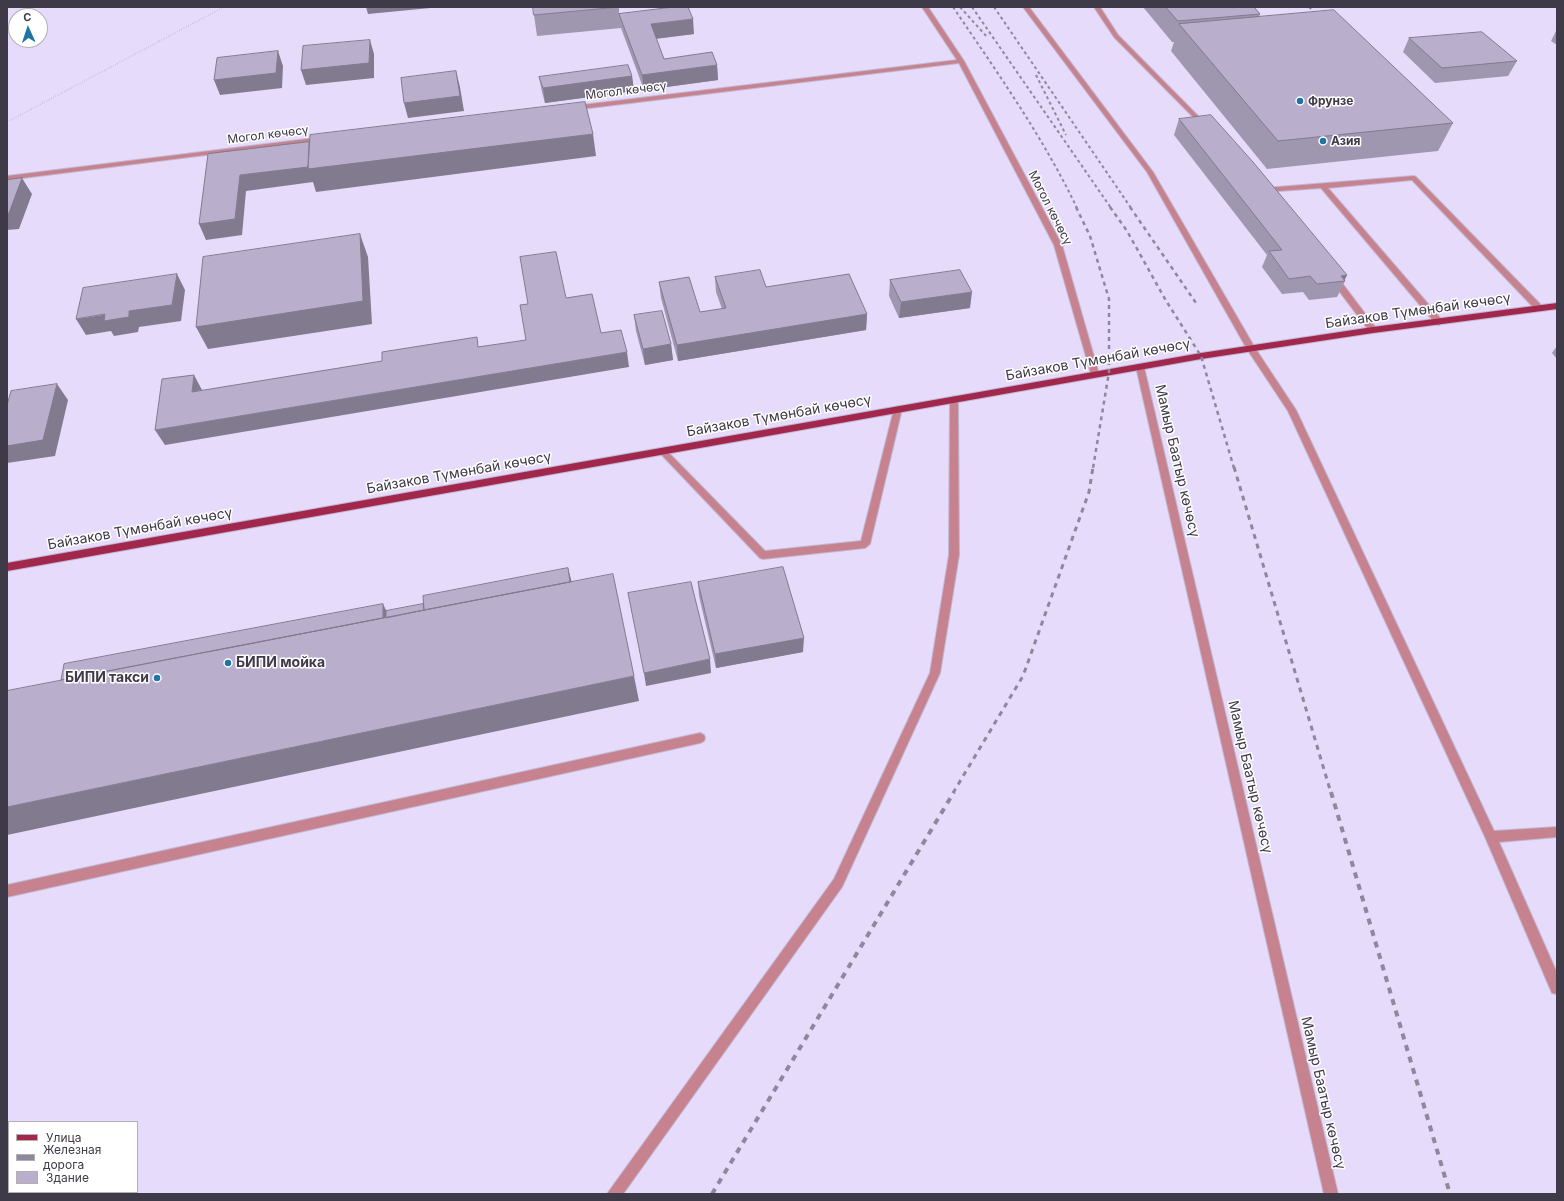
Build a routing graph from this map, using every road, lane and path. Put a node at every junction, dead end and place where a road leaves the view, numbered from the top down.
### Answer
1 (224, 7) edge
2 (925, 7) edge
3 (1026, 7) edge
4 (1097, 7) edge
5 (961, 61) junction
6 (567, 109) edge
7 (7, 122) edge
8 (1211, 132) edge
9 (330, 138) edge
10 (7, 178) edge
11 (1260, 185) edge
12 (1323, 186) junction
13 (1326, 269) edge
14 (1557, 306) edge
15 (1539, 308) junction
16 (1438, 322) junction
17 (1373, 330) junction
18 (1251, 349) junction
19 (1140, 367) junction
20 (1095, 374) junction
21 (954, 399) junction
22 (898, 409) junction
23 (662, 451) junction
24 (7, 567) edge
25 (700, 738) dead end
26 (1557, 832) edge
27 (1491, 837) junction
28 (7, 891) edge
29 (1557, 988) edge
30 (614, 1194) edge
31 (1331, 1194) edge

1 - 7 path
2 - 5 street, Могол көчөсү
3 - 18 street
4 - 8 street
5 - 6 street, Могол көчөсү
5 - 20 street, Могол көчөсү
9 - 10 street, Могол көчөсү
11 - 12 street
12 - 15 street
12 - 16 street
13 - 17 street
14 - 15 main road, Байзаков Түмөнбай көчөсү
15 - 16 main road, Байзаков Түмөнбай көчөсү
16 - 17 main road, Байзаков Түмөнбай көчөсү
17 - 18 main road, Байзаков Түмөнбай көчөсү
18 - 19 main road, Байзаков Түмөнбай көчөсү
18 - 27 street
19 - 20 main road, Байзаков Түмөнбай көчөсү
19 - 31 street, Мамыр Баатыр көчөсү
20 - 21 main road, Байзаков Түмөнбай көчөсү
21 - 22 main road, Байзаков Түмөнбай көчөсү
21 - 30 street
22 - 23 main road, Байзаков Түмөнбай көчөсү
22 - 23 street
23 - 24 main road, Байзаков Түмөнбай көчөсү
25 - 28 street
26 - 27 street
27 - 29 street

